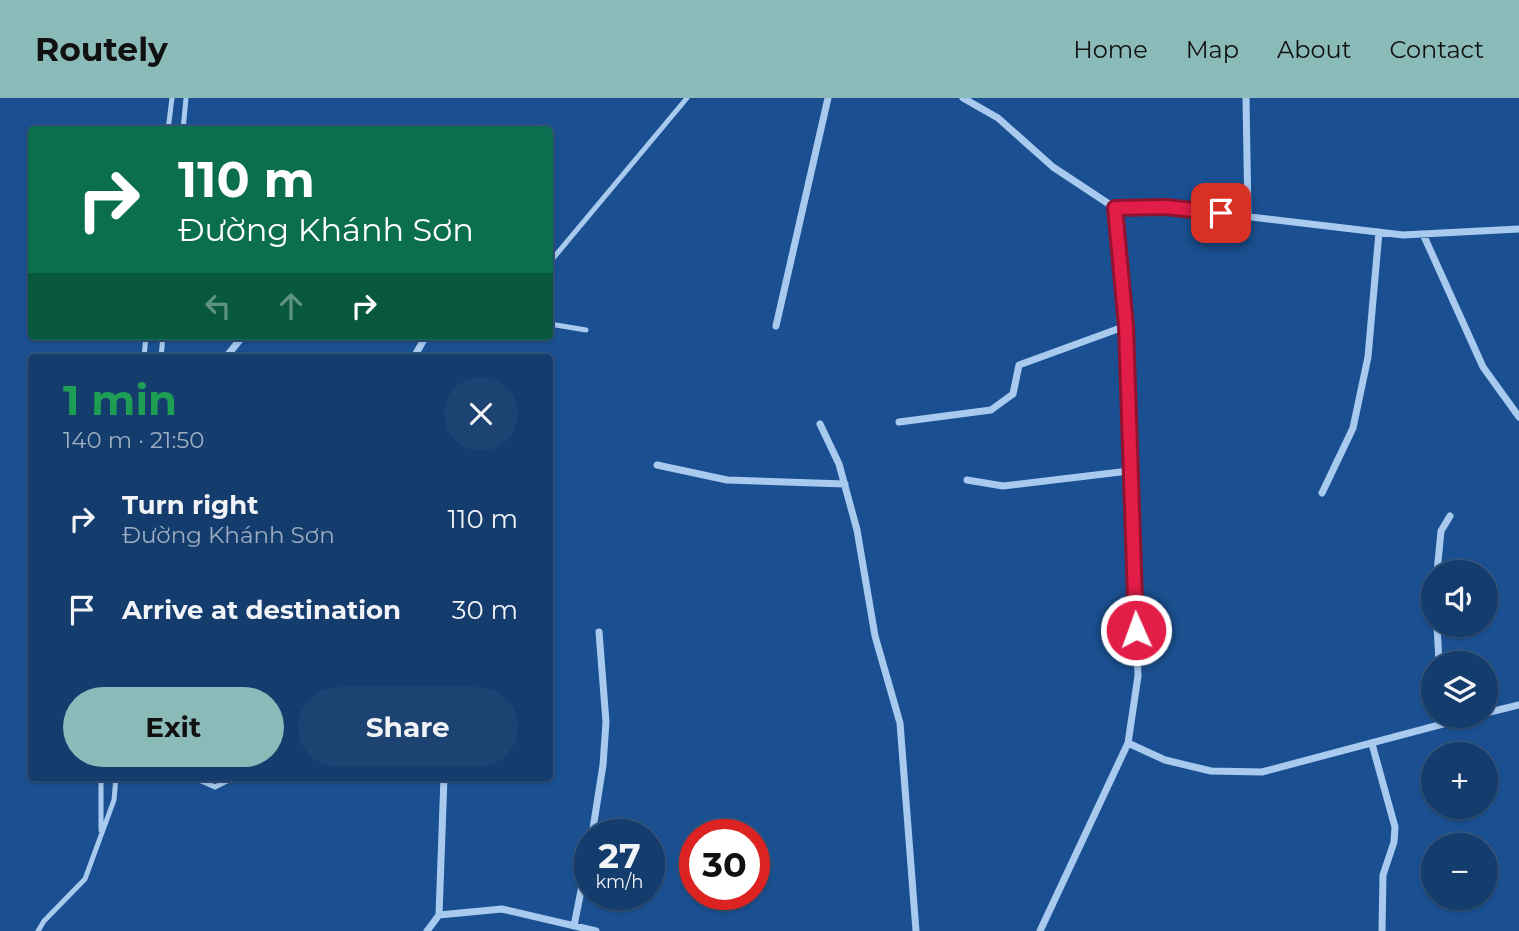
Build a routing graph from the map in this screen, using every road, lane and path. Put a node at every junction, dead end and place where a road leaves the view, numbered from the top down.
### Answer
1 (172, 98) edge
2 (186, 98) edge
3 (687, 98) edge
4 (828, 98) edge
5 (963, 98) edge
6 (1246, 98) edge
7 (168, 126) edge
8 (183, 126) edge
9 (1115, 208) junction
10 (1248, 216) junction
11 (1519, 229) edge
12 (1379, 232) junction
13 (1423, 234) junction
14 (553, 258) edge
15 (553, 324) edge
16 (776, 326) dead end
17 (1126, 326) junction
18 (586, 330) dead end
19 (240, 340) edge
20 (228, 354) edge
21 (1519, 417) edge
22 (900, 422) dead end
23 (820, 424) dead end
24 (657, 465) dead end
25 (1129, 471) junction
26 (967, 480) dead end
27 (845, 484) junction
28 (1322, 493) dead end
29 (1450, 516) dead end
30 (1438, 560) edge
31 (599, 632) dead end
32 (1519, 705) edge
33 (1498, 710) edge
34 (1421, 726) edge
35 (1128, 743) junction
36 (1371, 744) junction
37 (101, 781) edge
38 (116, 781) edge
39 (201, 781) edge
40 (227, 781) edge
41 (444, 781) edge
42 (595, 819) edge
43 (101, 833) junction
44 (577, 910) edge
45 (439, 915) junction
46 (574, 926) junction
47 (38, 931) edge
48 (427, 931) edge
49 (596, 931) edge
50 (916, 931) edge
51 (1040, 931) edge
52 (1382, 931) edge

1 - 7 lane
2 - 8 lane
3 - 14 lane
4 - 16 street
5 - 9 street
6 - 10 street
9 - 10 street
9 - 17 street
10 - 12 street
11 - 13 street
12 - 13 street
12 - 28 street
13 - 21 street
15 - 18 lane
17 - 22 street
17 - 25 street
19 - 20 street
23 - 27 street
24 - 27 street
25 - 26 street
25 - 35 street
27 - 50 street
29 - 30 street
31 - 42 street
32 - 33 street
34 - 36 street
35 - 36 street
35 - 51 street
36 - 52 street
37 - 43 lane
38 - 43 lane
39 - 40 lane
41 - 45 street
43 - 47 lane
44 - 46 street
45 - 46 street
45 - 48 street
46 - 49 street

